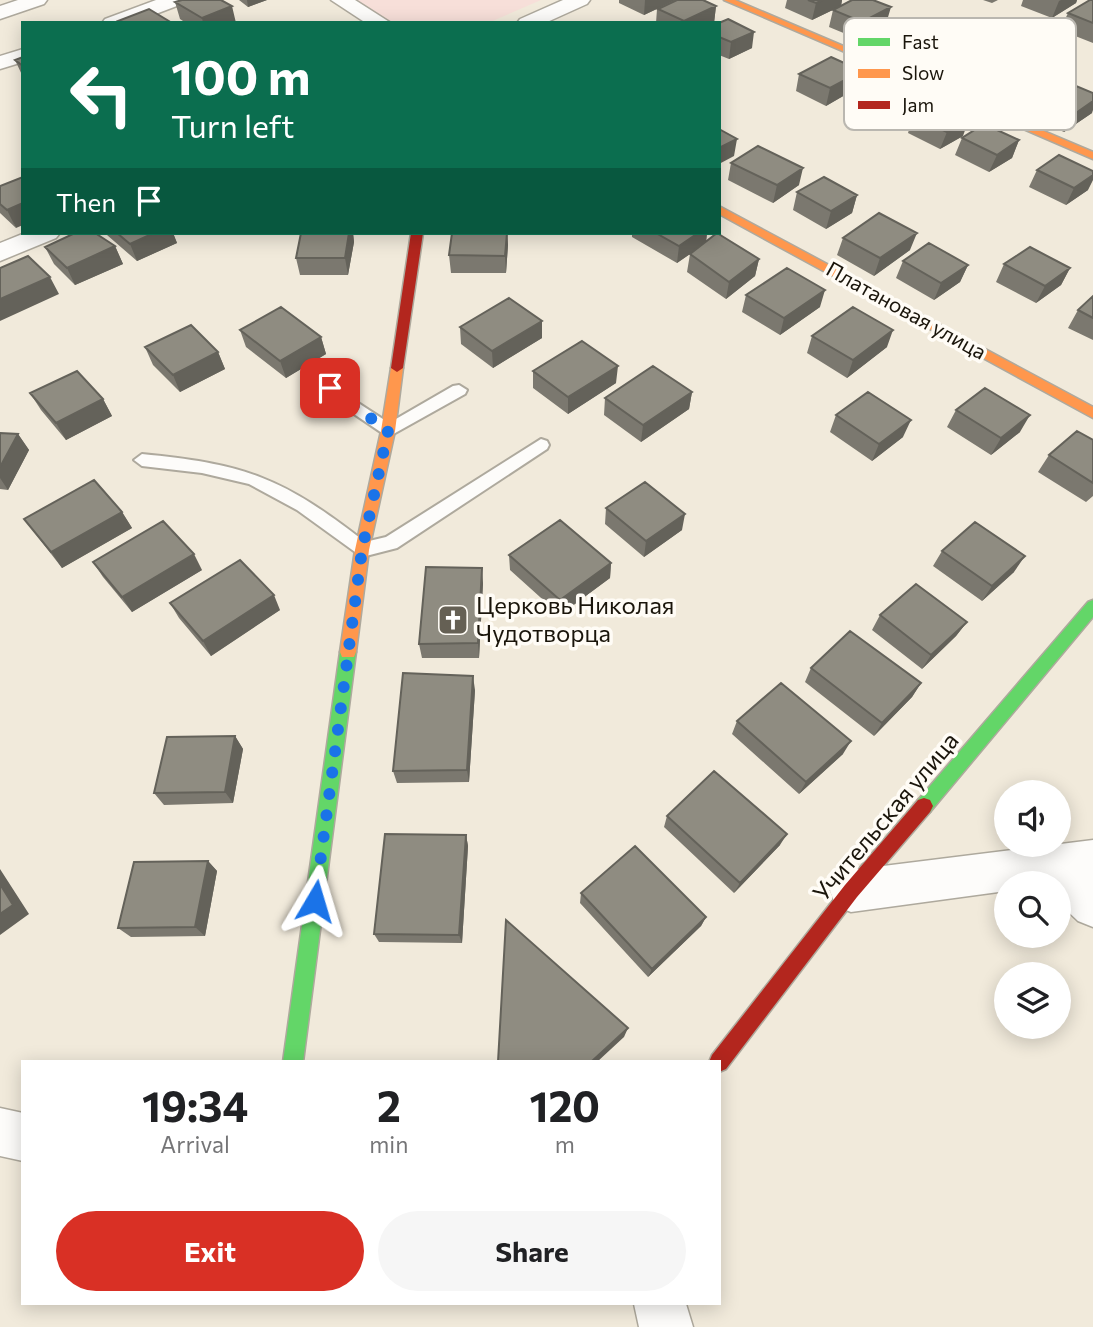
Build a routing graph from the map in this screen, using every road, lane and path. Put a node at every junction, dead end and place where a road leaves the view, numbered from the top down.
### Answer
1 (37, 0) edge
2 (174, 0) edge
3 (341, 0) edge
4 (580, 0) edge
5 (728, 0) edge
6 (0, 13) edge
7 (117, 21) edge
8 (378, 21) edge
9 (532, 21) edge
10 (844, 50) edge
11 (21, 56) edge
12 (0, 63) edge
13 (1032, 130) edge
14 (1093, 156) edge
15 (721, 210) edge
16 (42, 235) edge
17 (418, 235) edge
18 (0, 253) edge
19 (330, 388) dead end
20 (459, 390) dead end
21 (1093, 413) edge
22 (388, 431) junction
23 (541, 445) dead end
24 (142, 460) dead end
25 (362, 550) junction
26 (1093, 606) edge
27 (1093, 860) edge
28 (1048, 866) junction
29 (851, 891) junction
30 (1093, 906) edge
31 (293, 1060) edge
32 (721, 1060) edge
33 (0, 1132) edge
34 (21, 1137) edge
35 (660, 1305) edge
36 (666, 1327) edge

1 - 6 street
2 - 7 street
3 - 8 street
4 - 9 street
5 - 10 street
11 - 12 street
13 - 14 street
15 - 21 street, Платановая улица
16 - 18 street
17 - 22 street
19 - 22 lane
20 - 22 lane
22 - 25 street
23 - 25 lane
24 - 25 lane
25 - 31 street
26 - 29 street, Учительская улица
27 - 28 street
28 - 29 street
28 - 30 street
29 - 32 street, Учительская улица
33 - 34 street
35 - 36 street

